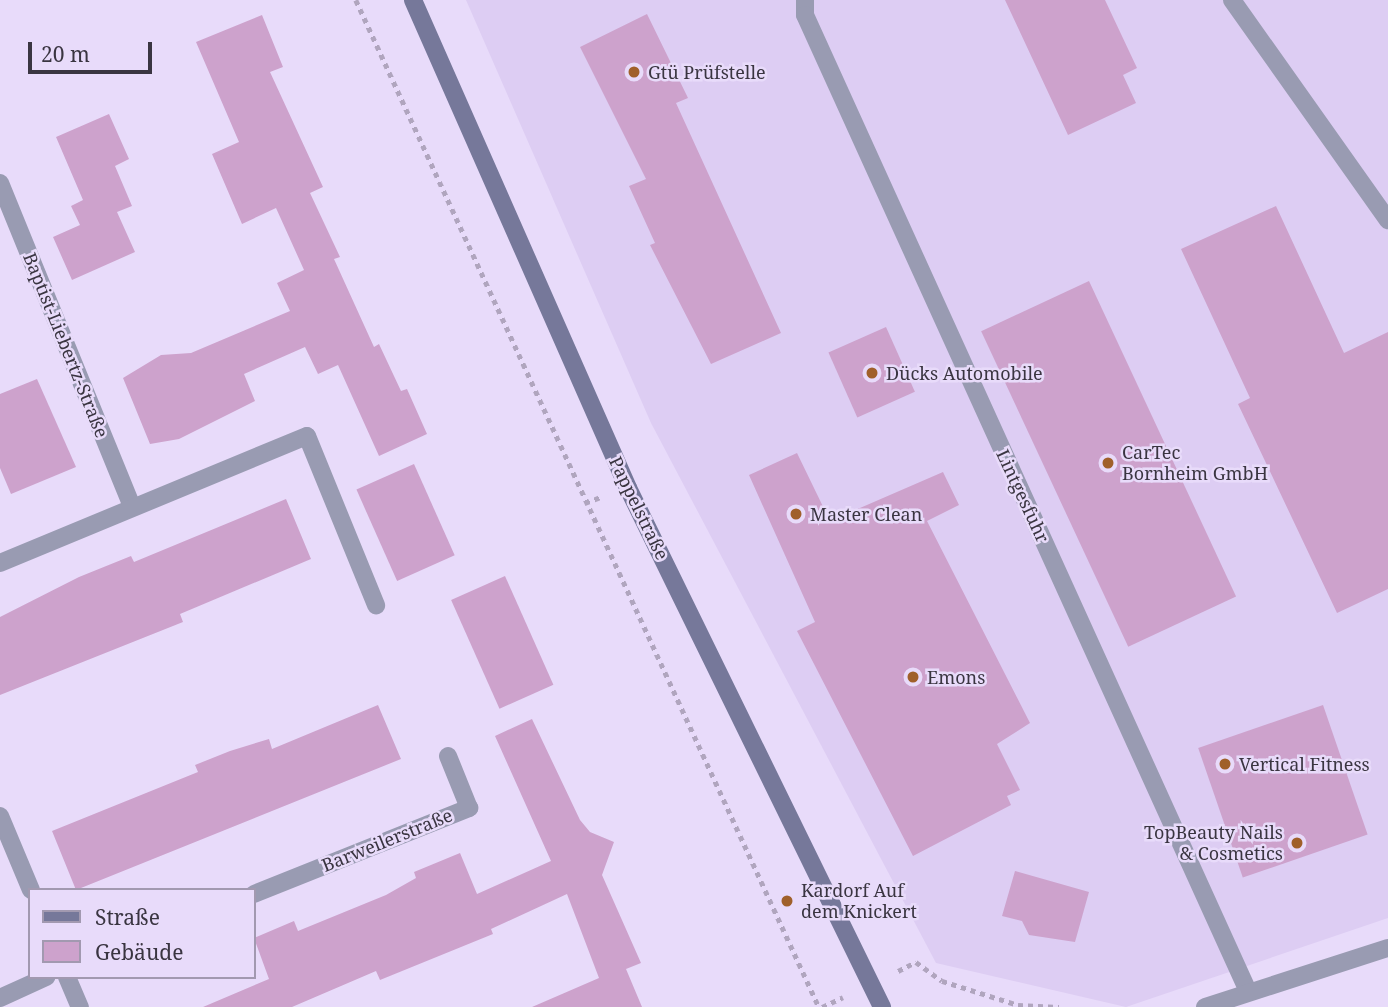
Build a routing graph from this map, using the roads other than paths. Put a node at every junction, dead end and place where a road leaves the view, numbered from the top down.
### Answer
1 (414, 0) edge
2 (805, 0) edge
3 (1232, 0) edge
4 (0, 183) edge
5 (1388, 220) edge
6 (132, 507) junction
7 (0, 563) edge
8 (376, 605) dead end
9 (448, 756) dead end
10 (0, 816) edge
11 (30, 888) edge
12 (256, 893) edge
13 (1388, 948) edge
14 (42, 979) edge
15 (68, 979) edge
16 (1248, 990) junction
17 (0, 998) edge
18 (80, 1007) edge
19 (882, 1007) edge
20 (1205, 1007) edge

1 - 19 main road, Pappelstraße
2 - 16 street, Lintgesfuhr
3 - 5 street
4 - 6 street, Baptist-Liebertz-Straße
6 - 7 street
6 - 8 street
9 - 12 street, Barweilerstraße
10 - 11 street
13 - 16 street
14 - 17 street
15 - 18 street
16 - 20 street

